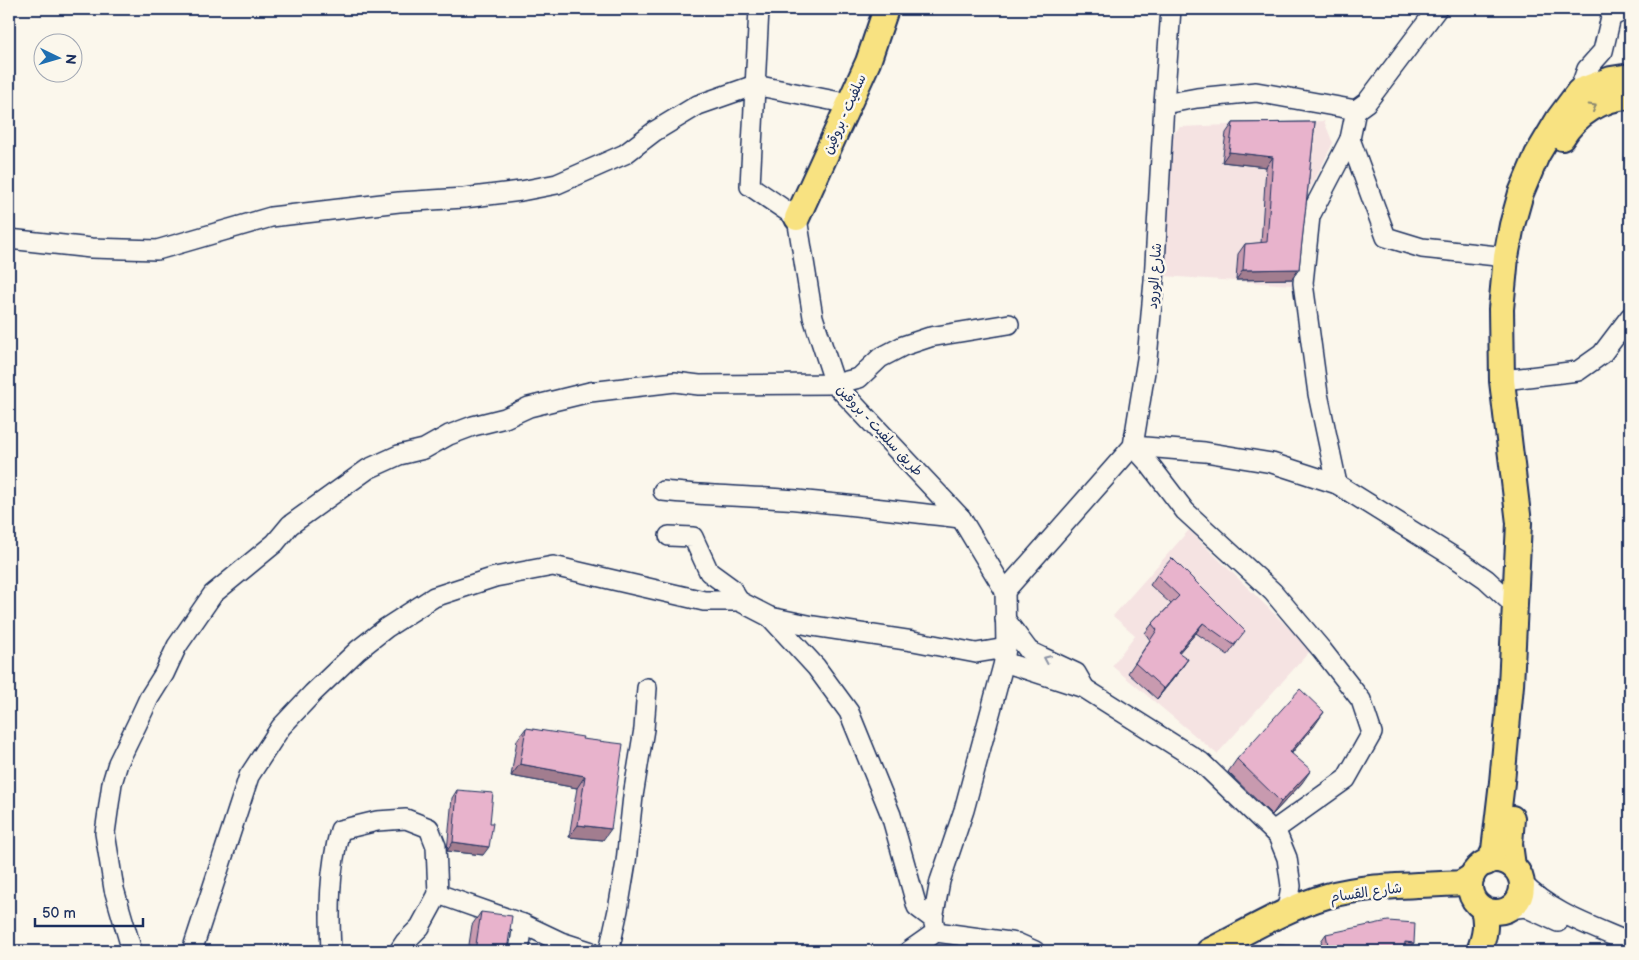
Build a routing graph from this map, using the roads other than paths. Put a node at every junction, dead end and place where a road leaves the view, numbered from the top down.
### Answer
1 (759, 9) edge
2 (886, 9) edge
3 (1171, 9) edge
4 (1437, 9) edge
5 (1627, 9) edge
6 (1630, 76) edge
7 (755, 85) junction
8 (1579, 92) junction
9 (1630, 97) edge
10 (850, 104) junction
11 (1164, 104) junction
12 (1356, 110) junction
13 (1350, 139) junction
14 (797, 218) junction
15 (9, 239) edge
16 (1506, 257) junction
17 (1630, 317) edge
18 (1009, 324) dead end
19 (1512, 379) junction
20 (835, 384) junction
21 (1133, 446) junction
22 (1338, 484) junction
23 (663, 491) dead end
24 (961, 518) junction
25 (669, 536) dead end
26 (1005, 591) junction
27 (740, 601) junction
28 (1515, 606) junction
29 (770, 617) junction
30 (1005, 618) junction
31 (1005, 655) junction
32 (647, 688) dead end
33 (1084, 688) junction
34 (1273, 831) junction
35 (1517, 874) junction
36 (438, 894) junction
37 (1488, 894) junction
38 (1282, 914) junction
39 (523, 924) junction
40 (935, 926) junction
41 (1626, 942) edge
42 (132, 951) edge
43 (192, 951) edge
44 (331, 951) edge
45 (400, 951) edge
46 (519, 951) edge
47 (589, 951) edge
48 (609, 951) edge
49 (909, 951) edge
50 (1034, 951) edge
51 (1208, 951) edge
52 (1228, 951) edge
53 (1479, 951) edge
54 (1488, 951) edge

1 - 7 street
2 - 10 main road, سلفيت - بروقين
3 - 11 street, شارع الورود
4 - 12 street
5 - 8 street
6 - 8 main road
7 - 10 street
7 - 14 street
7 - 15 street
8 - 16 main road
19 -> 9 main road
10 - 14 main road, سلفيت - بروقين
11 - 12 street
11 - 21 street, شارع الورود
12 - 13 street
13 - 16 street
13 - 22 street
14 - 20 street, طريق سلفيت - بروقين
16 - 28 main road
17 - 19 street
18 - 20 street
19 - 35 main road
20 - 24 street, طريق سلفيت - بروقين
20 - 42 street
21 - 22 street
21 - 26 street
21 - 34 street
22 - 28 street
23 - 24 street
24 - 26 street, طريق سلفيت - بروقين
25 - 27 street
26 - 30 street
27 - 29 street
27 - 43 street
28 - 37 main road
29 - 31 street
29 - 40 street
30 - 31 street
33 -> 30 street
31 - 33 street
31 - 40 street
32 - 48 street
33 - 34 street
34 - 38 street
35 - 37 main road
35 - 37 main road
35 - 41 street
36 - 39 street
36 - 44 street
36 - 45 street
37 - 38 main road, شارع القسام
37 - 41 street
37 - 52 main road
37 - 53 main road
37 - 54 main road
38 - 51 main road, شارع القسام
39 - 46 street
39 - 47 street
40 - 49 street
40 - 50 street

